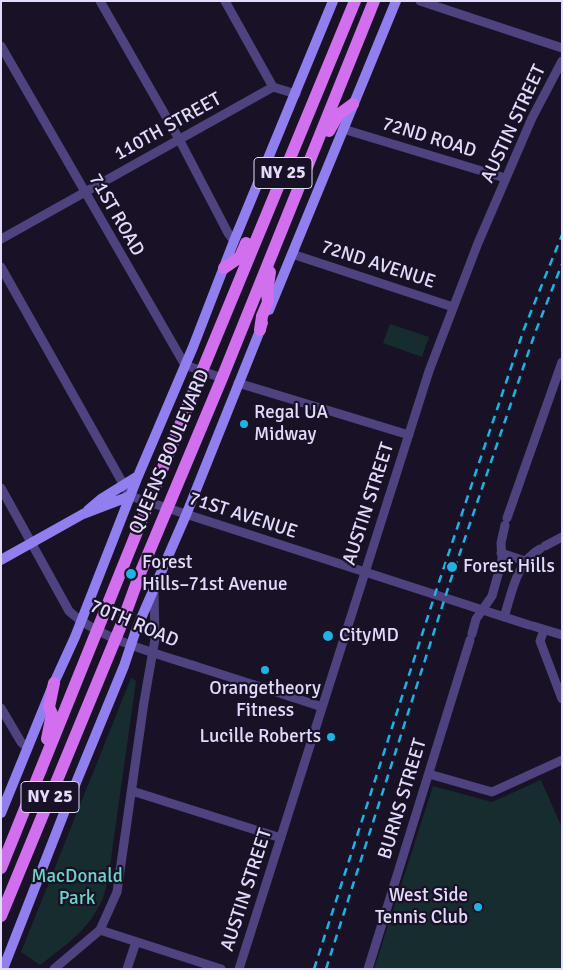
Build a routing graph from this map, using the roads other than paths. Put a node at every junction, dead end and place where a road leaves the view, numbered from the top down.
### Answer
1 (100, 1) edge
2 (225, 1) edge
3 (333, 1) edge
4 (355, 1) edge
5 (374, 1) edge
6 (396, 1) edge
7 (420, 1) edge
8 (1, 46) edge
9 (562, 48) edge
10 (562, 61) edge
11 (273, 87) junction
12 (296, 94) junction
13 (353, 104) junction
14 (343, 129) junction
15 (179, 139) junction
16 (308, 167) junction
17 (506, 178) junction
18 (279, 184) junction
19 (84, 192) junction
20 (1, 239) edge
21 (234, 241) junction
22 (273, 252) junction
23 (292, 254) junction
24 (1, 267) edge
25 (224, 268) junction
26 (453, 307) junction
27 (260, 330) junction
28 (562, 362) edge
29 (184, 365) junction
30 (202, 371) junction
31 (222, 378) junction
32 (238, 383) junction
33 (409, 435) junction
34 (138, 476) junction
35 (125, 485) junction
36 (1, 488) edge
37 (130, 496) junction
38 (148, 502) junction
39 (167, 509) junction
40 (83, 514) junction
41 (186, 515) junction
42 (562, 537) edge
43 (32, 542) junction
44 (502, 553) junction
45 (1, 560) edge
46 (525, 560) junction
47 (364, 572) junction
48 (154, 591) junction
49 (483, 610) junction
50 (504, 617) junction
51 (82, 621) junction
52 (98, 630) junction
53 (544, 630) junction
54 (562, 635) edge
55 (115, 638) junction
56 (131, 644) junction
57 (152, 653) junction
58 (54, 683) junction
59 (562, 699) edge
60 (322, 707) junction
61 (1, 708) edge
62 (28, 748) junction
63 (562, 760) edge
64 (42, 765) junction
65 (429, 774) junction
66 (132, 791) junction
67 (1, 813) edge
68 (281, 838) junction
69 (1, 868) edge
70 (1, 916) edge
71 (100, 930) junction
72 (136, 942) junction
73 (4, 963) edge
74 (54, 969) edge
75 (127, 969) edge
76 (221, 969) edge
77 (239, 969) edge
78 (368, 969) edge

1 - 15 street
2 - 11 street
3 - 12 street, QUEENS BOULEVARD
4 - 18 main road, QUEENS BOULEVARD / NY 25
5 - 16 main road, QUEENS BOULEVARD / NY 25
6 - 13 street, QUEENS BOULEVARD
7 - 9 street
8 - 19 street, 71ST ROAD
10 - 17 street, AUSTIN STREET
11 - 12 street
11 - 15 street, 110TH STREET
12 - 21 street, QUEENS BOULEVARD
13 - 14 street, QUEENS BOULEVARD
13 - 16 main road
14 - 17 street, 72ND ROAD
14 - 23 street, QUEENS BOULEVARD
15 - 19 street, 110TH STREET
15 - 21 street
16 - 22 main road, QUEENS BOULEVARD / NY 25
17 - 26 street, AUSTIN STREET
18 - 25 main road
18 - 30 main road, QUEENS BOULEVARD / NY 25
19 - 20 street, 110TH STREET
19 - 29 street, 71ST ROAD
21 - 25 street, QUEENS BOULEVARD
22 - 27 main road
22 - 31 main road, QUEENS BOULEVARD / NY 25
23 - 26 street, 72ND AVENUE
23 - 27 street, QUEENS BOULEVARD
24 - 35 street
25 - 29 street, QUEENS BOULEVARD
26 - 33 street, AUSTIN STREET
27 - 32 street, QUEENS BOULEVARD
28 - 44 street
29 - 30 street
29 - 34 street, QUEENS BOULEVARD
30 - 31 street
30 - 38 main road, QUEENS BOULEVARD / NY 25
31 - 39 main road, QUEENS BOULEVARD / NY 25
32 - 33 street
32 - 41 street, QUEENS BOULEVARD
33 - 47 street, AUSTIN STREET
34 - 35 street
34 - 37 street, QUEENS BOULEVARD
35 - 37 street
35 - 40 street
36 - 43 street, 70TH ROAD
37 - 38 street, 71ST AVENUE
37 - 40 street
37 - 51 street, QUEENS BOULEVARD
38 - 39 street, 71ST AVENUE
38 - 52 main road, QUEENS BOULEVARD / NY 25
39 - 41 street, 71ST AVENUE
39 - 55 main road, QUEENS BOULEVARD / NY 25
40 - 43 street
41 - 47 street, 71ST AVENUE
41 - 48 street, QUEENS BOULEVARD
42 - 46 street
43 - 45 street
43 - 51 street, 70TH ROAD
44 - 46 street
44 - 49 street, BURNS STREET
46 - 50 street
47 - 49 street, 71ST AVENUE
47 - 60 street, AUSTIN STREET
48 - 56 street, QUEENS BOULEVARD
48 - 57 street, QUEENS BOULEVARD
49 - 50 street, 71ST AVENUE
49 - 65 street, BURNS STREET
50 - 53 street, 71ST AVENUE
51 - 52 street, 70TH ROAD
51 - 58 street, QUEENS BOULEVARD
52 - 55 street, 70TH ROAD
52 - 64 main road, QUEENS BOULEVARD / NY 25
53 - 54 street, 71ST AVENUE
53 - 59 street
55 - 56 street, 70TH ROAD
55 - 70 main road, QUEENS BOULEVARD / NY 25
56 - 57 street, 70TH ROAD
56 - 73 street, QUEENS BOULEVARD
57 - 60 street, 70TH ROAD
57 - 66 street, QUEENS BOULEVARD
58 - 62 street, QUEENS BOULEVARD
58 - 64 main road
60 - 68 street, AUSTIN STREET
61 - 62 street
62 - 67 street, QUEENS BOULEVARD
63 - 65 street
64 - 69 main road, QUEENS BOULEVARD / NY 25
65 - 78 street, BURNS STREET
66 - 68 street
66 - 71 street, QUEENS BOULEVARD
68 - 77 street, AUSTIN STREET
71 - 72 street
71 - 74 street, QUEENS BOULEVARD
72 - 75 street
72 - 76 street

